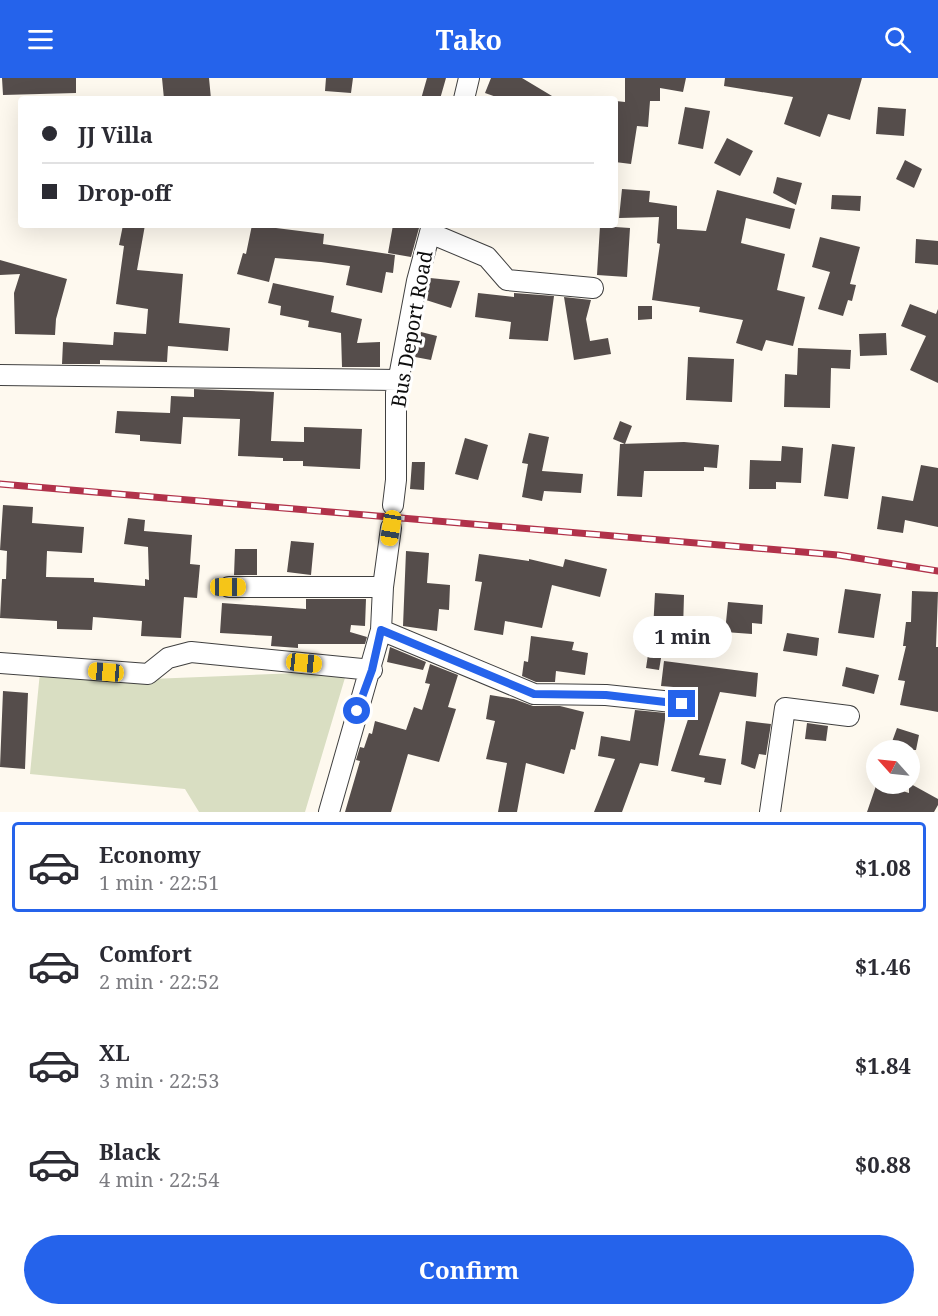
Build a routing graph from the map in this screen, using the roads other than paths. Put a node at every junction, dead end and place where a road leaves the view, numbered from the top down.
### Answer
1 (469, 78) edge
2 (465, 96) edge
3 (431, 229) edge
4 (593, 288) dead end
5 (0, 375) edge
6 (398, 380) junction
7 (393, 505) dead end
8 (391, 528) dead end
9 (382, 586) junction
10 (228, 587) dead end
11 (381, 630) junction
12 (0, 663) edge
13 (372, 670) junction
14 (682, 704) dead end
15 (849, 716) dead end
16 (329, 812) edge
17 (770, 812) edge

1 - 2 street
3 - 4 street
3 - 6 street, Bus Deport Road
5 - 6 street
6 - 7 street, Bus Deport Road
8 - 9 street
9 - 10 street
9 - 11 street
11 - 13 street
11 - 14 street
12 - 13 street
13 - 16 street
15 - 17 street

